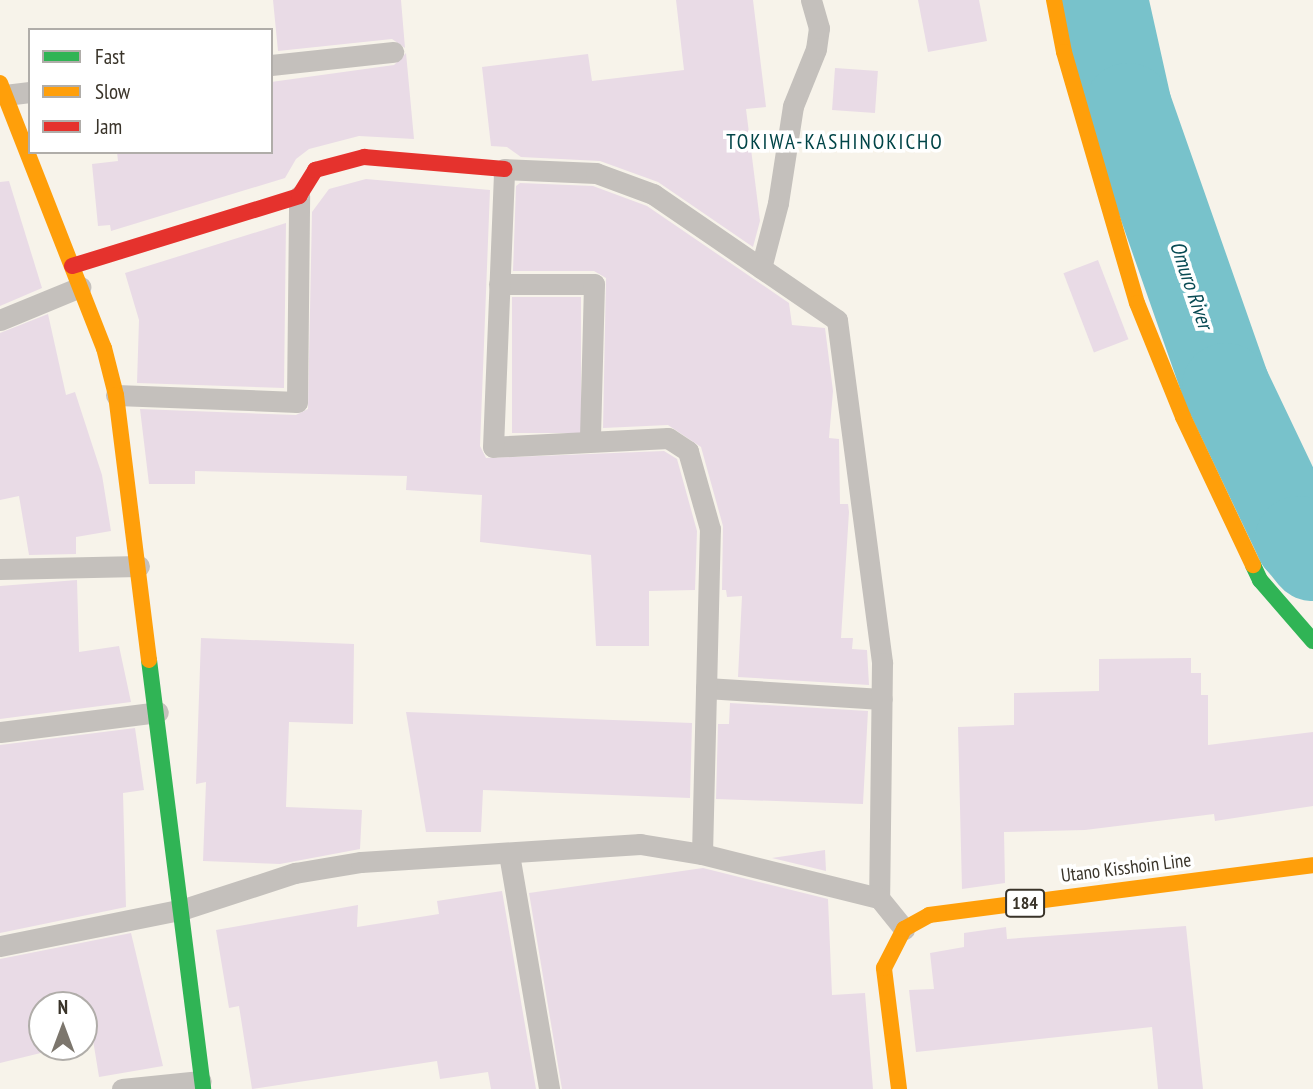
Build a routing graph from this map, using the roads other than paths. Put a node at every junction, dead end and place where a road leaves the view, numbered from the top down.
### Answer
1 (811, 0) edge
2 (1054, 0) edge
3 (393, 52) dead end
4 (273, 65) edge
5 (2, 89) edge
6 (28, 92) edge
7 (25, 147) junction
8 (0, 153) edge
9 (504, 169) junction
10 (299, 196) junction
11 (72, 266) junction
12 (761, 268) junction
13 (499, 284) junction
14 (80, 287) junction
15 (0, 320) edge
16 (116, 395) junction
17 (590, 439) junction
18 (139, 566) junction
19 (0, 569) edge
20 (1313, 641) edge
21 (706, 688) junction
22 (881, 699) junction
23 (158, 712) junction
24 (0, 732) edge
25 (509, 853) junction
26 (702, 853) junction
27 (1313, 865) edge
28 (879, 898) junction
29 (184, 909) junction
30 (904, 929) junction
31 (0, 946) edge
32 (202, 1085) edge
33 (121, 1089) edge
34 (549, 1089) edge
35 (899, 1089) edge

1 - 12 lane
2 - 20 street
3 - 4 lane
5 - 6 lane
5 - 7 street
7 - 8 lane
7 - 11 street
9 - 10 street
9 - 12 lane
9 - 13 lane
10 - 11 street
10 - 16 lane
11 - 14 street
12 - 22 lane
13 - 17 lane
13 - 17 lane
14 - 15 lane
14 - 16 street
16 - 18 street
17 - 21 lane
18 - 19 lane
18 - 23 street
21 - 22 lane
21 - 26 lane
22 - 28 lane
23 - 24 lane
23 - 29 street
25 - 26 lane
25 - 29 lane
25 - 34 lane
26 - 28 lane
27 - 30 street, Utano Kisshoin Line / 184
28 - 30 lane
29 - 31 lane
29 - 32 street
30 - 35 street
32 - 33 lane

